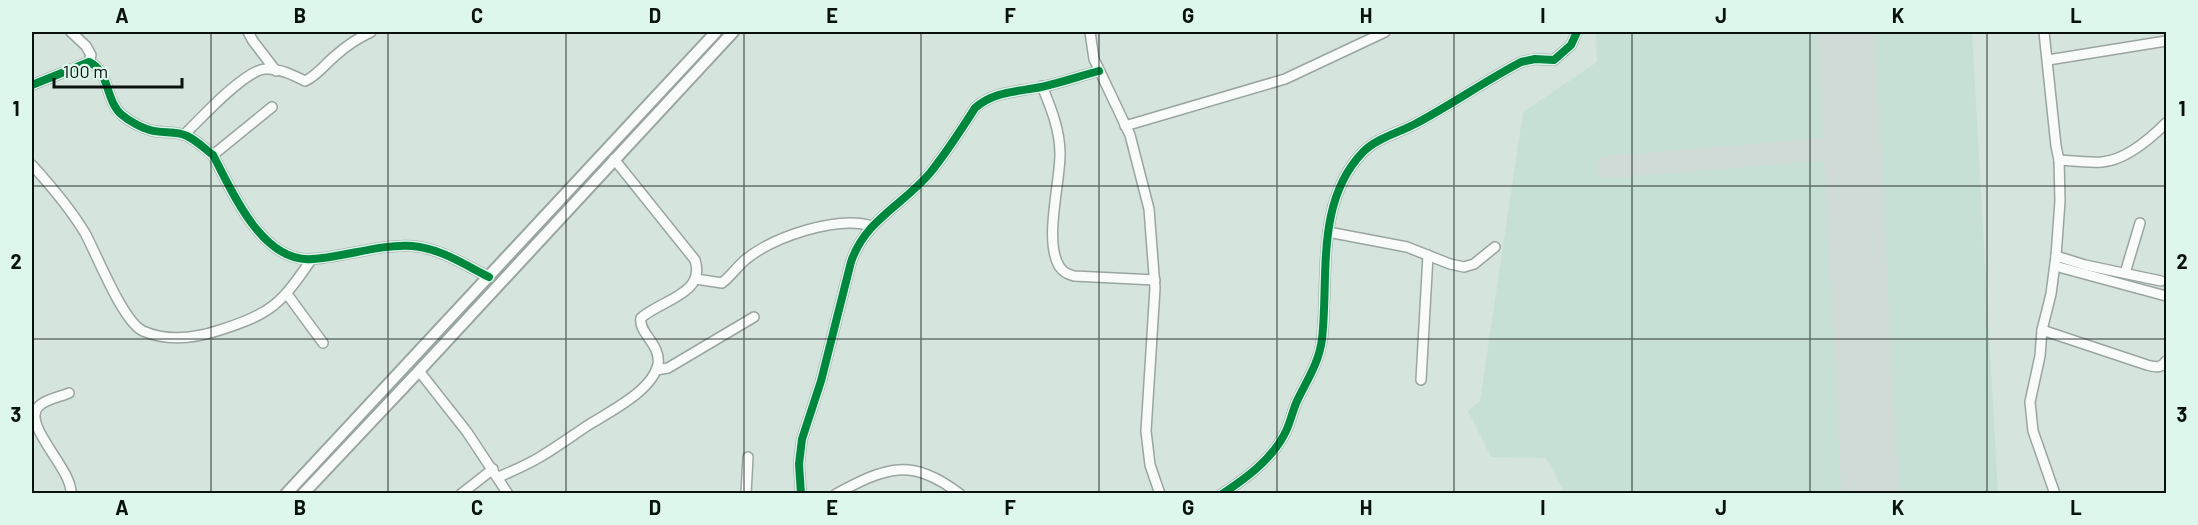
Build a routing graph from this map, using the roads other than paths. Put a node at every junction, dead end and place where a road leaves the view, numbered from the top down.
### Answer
1 (71, 32) edge
2 (248, 32) edge
3 (371, 32) edge
4 (716, 32) edge
5 (733, 32) edge
6 (1090, 32) edge
7 (1385, 32) edge
8 (1577, 32) edge
9 (2044, 32) edge
10 (1370, 35) edge
11 (2166, 41) edge
12 (2048, 60) junction
13 (89, 62) junction
14 (276, 71) junction
15 (1099, 71) junction
16 (32, 85) edge
17 (1042, 86) junction
18 (273, 107) dead end
19 (2166, 123) edge
20 (1125, 126) junction
21 (185, 134) junction
22 (213, 155) junction
23 (614, 159) junction
24 (2059, 160) junction
25 (32, 165) edge
26 (2140, 223) dead end
27 (872, 226) junction
28 (1328, 232) junction
29 (1495, 247) dead end
30 (1428, 255) junction
31 (311, 260) junction
32 (2055, 261) junction
33 (2125, 273) junction
34 (489, 277) junction
35 (696, 279) junction
36 (1155, 280) junction
37 (2161, 281) dead end
38 (287, 294) junction
39 (2166, 296) edge
40 (754, 318) dead end
41 (2042, 330) junction
42 (323, 343) dead end
43 (2166, 361) edge
44 (656, 370) junction
45 (419, 371) junction
46 (1420, 380) dead end
47 (69, 393) dead end
48 (747, 457) dead end
49 (496, 473) junction
50 (71, 494) edge
51 (286, 494) edge
52 (303, 494) edge
53 (461, 494) edge
54 (508, 494) edge
55 (746, 494) edge
56 (801, 494) edge
57 (836, 494) edge
58 (960, 494) edge
59 (1160, 494) edge
60 (1222, 494) edge
61 (2055, 494) edge

1 - 13 street
2 - 14 street
3 - 14 street
4 - 34 main road
5 - 23 main road
6 - 15 street
7 - 10 street
8 - 28 street
9 - 12 street
10 - 20 street
11 - 12 street
12 - 24 street
13 - 16 street
13 - 21 street
14 - 21 street
15 - 17 street
15 - 20 street
17 - 27 street
17 - 36 street
18 - 22 street
19 - 24 street
20 - 36 street
21 - 22 street
22 - 31 street
23 - 35 street
23 - 45 main road
24 - 32 street
25 - 38 street
26 - 33 street
27 - 35 street
27 - 56 street
28 - 30 street
28 - 60 street
29 - 30 street
30 - 46 street
31 - 34 street
31 - 38 street
32 - 33 street
32 - 39 street
32 - 41 street
33 - 37 street
34 - 51 main road
35 - 44 street
36 - 59 street
38 - 42 street
40 - 44 street
41 - 43 street
41 - 61 street
44 - 49 street
45 - 49 street
45 - 52 main road
47 - 50 street
48 - 55 street
49 - 53 street
49 - 54 street
57 - 58 street

